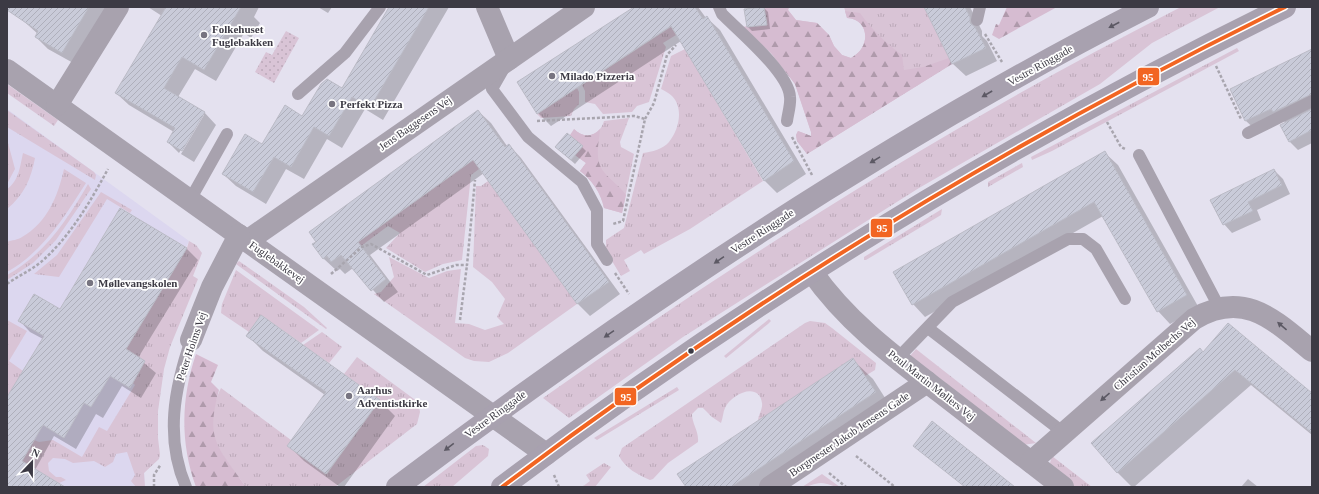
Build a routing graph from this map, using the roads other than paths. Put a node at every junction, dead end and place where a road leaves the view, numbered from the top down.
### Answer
1 (118, 7) edge
2 (380, 7) edge
3 (487, 7) edge
4 (584, 7) edge
5 (719, 7) edge
6 (980, 7) edge
7 (1148, 7) edge
8 (1285, 7) edge
9 (977, 20) road end
10 (509, 58) junction
11 (7, 70) edge
12 (298, 94) dead end
13 (1312, 101) edge
14 (56, 105) junction
15 (787, 121) road end
16 (1248, 133) road end
17 (227, 134) dead end
18 (1139, 155) road end
19 (190, 200) junction
20 (243, 238) junction
21 (607, 260) road end
22 (812, 272) junction
23 (1125, 299) dead end
24 (1219, 308) junction
25 (928, 328) junction
26 (191, 340) joint
27 (1312, 351) edge
28 (897, 359) junction
29 (927, 382) junction
30 (492, 416) junction
31 (1064, 433) junction
32 (546, 454) junction
33 (1031, 462) junction
34 (186, 487) edge
35 (397, 487) edge
36 (502, 487) edge
37 (770, 487) edge
38 (1063, 487) edge

1 - 14 street
2 - 12 lane
3 - 10 street
4 - 10 street, Jens Baggesens Vej
5 - 15 lane
6 - 9 lane
7 -> 30 main road, Vestre Ringgade
8 - 22 main road
10 - 20 street, Jens Baggesens Vej
10 - 21 lane
11 - 14 street, Fuglebakkevej
13 - 16 lane
14 - 19 street, Fuglebakkevej
17 - 19 lane
18 - 24 lane
19 - 20 street, Fuglebakkevej
20 - 26 street, Peter Holms Vej
20 - 30 street, Fuglebakkevej
22 - 28 street, Poul Martin Møllers Vej
22 - 32 main road
23 - 25 lane
27 -> 24 street, Christian Molbechs Vej
24 -> 31 street, Christian Molbechs Vej
25 - 28 lane
25 - 31 lane
26 - 34 lane, Peter Holms Vej
28 - 29 street, Poul Martin Møllers Vej
29 - 33 street, Poul Martin Møllers Vej
29 - 37 street, Borgmester Jakob Jensens Gade
30 - 32 street, Fuglebakkevej
30 -> 35 main road, Vestre Ringgade
31 - 33 street, Christian Molbechs Vej
32 - 36 main road
33 - 38 street, Poul Martin Møllers Vej

